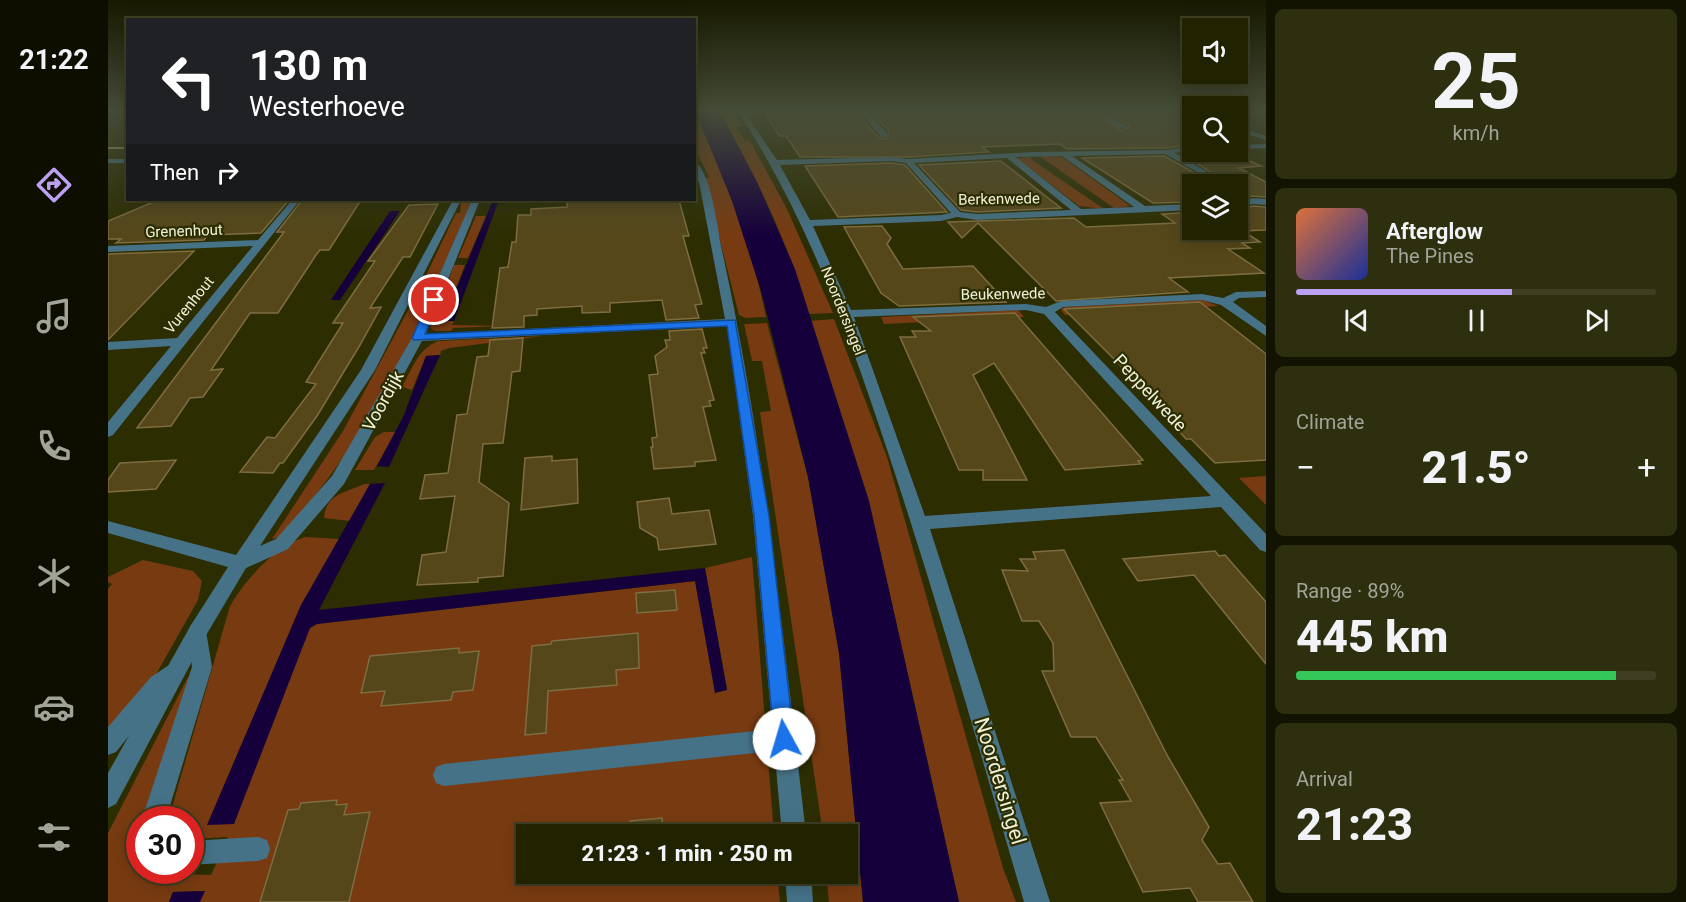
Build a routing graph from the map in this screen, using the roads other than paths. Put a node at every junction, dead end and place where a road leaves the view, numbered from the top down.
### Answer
1 (767, 152) edge
2 (1157, 152) edge
3 (1167, 152) edge
4 (1063, 153) junction
5 (1008, 155) junction
6 (108, 161) edge
7 (126, 161) edge
8 (908, 161) junction
9 (774, 164) junction
10 (1206, 174) edge
11 (699, 182) edge
12 (1248, 198) edge
13 (295, 201) edge
14 (456, 201) edge
15 (476, 201) edge
16 (1253, 201) junction
17 (1248, 202) edge
18 (1266, 202) edge
19 (1182, 207) edge
20 (1143, 209) junction
21 (1079, 212) junction
22 (957, 214) junction
23 (806, 223) junction
24 (261, 243) junction
25 (108, 249) edge
26 (1266, 294) edge
27 (1225, 302) junction
28 (1048, 311) junction
29 (846, 314) junction
30 (732, 322) junction
31 (1266, 332) edge
32 (418, 338) junction
33 (179, 342) junction
34 (108, 346) edge
35 (108, 432) edge
36 (1224, 501) junction
37 (920, 523) junction
38 (108, 527) edge
39 (1266, 545) edge
40 (240, 563) junction
41 (198, 631) junction
42 (178, 666) junction
43 (784, 739) junction
44 (108, 744) edge
45 (444, 775) dead end
46 (108, 796) edge
47 (158, 806) edge
48 (793, 824) edge
49 (258, 849) dead end
50 (204, 852) edge
51 (799, 884) edge
52 (800, 902) edge
53 (1037, 902) edge

1 - 9 street, Noordersingel
2 - 4 street
3 - 10 street
4 - 5 street
4 - 20 street
5 - 8 street
5 - 21 street
6 - 7 street
8 - 9 street
8 - 22 street
9 - 23 street, Noordersingel
11 - 30 street
12 - 16 street
13 - 24 street, Vurenhout
14 - 40 street, Voordijk
15 - 32 street, Voordijk
16 - 17 street
16 - 18 street
19 - 20 street, Berkenwede
20 - 21 street, Berkenwede
21 - 22 street, Berkenwede
22 - 23 street, Berkenwede
23 - 29 street, Noordersingel
24 - 25 street, Grenenhout
24 - 33 street, Vurenhout
26 - 27 street, Beukenwede
27 - 28 street, Beukenwede
27 - 31 street
28 - 29 street, Beukenwede
28 - 36 street, Peppelwede
29 - 37 street, Noordersingel
30 - 32 street
30 - 43 street
32 - 40 street, Voordijk
33 - 34 street
33 - 35 street, Vurenhout
36 - 37 street
36 - 39 street, Peppelwede
37 - 53 street, Noordersingel
38 - 40 street
40 - 41 street, Voordijk
41 - 42 street, Voordijk
41 - 47 street
42 - 44 street, Voordijk
42 - 46 street, Voordijk
43 - 45 street
43 - 48 street
49 - 50 street
51 - 52 street

